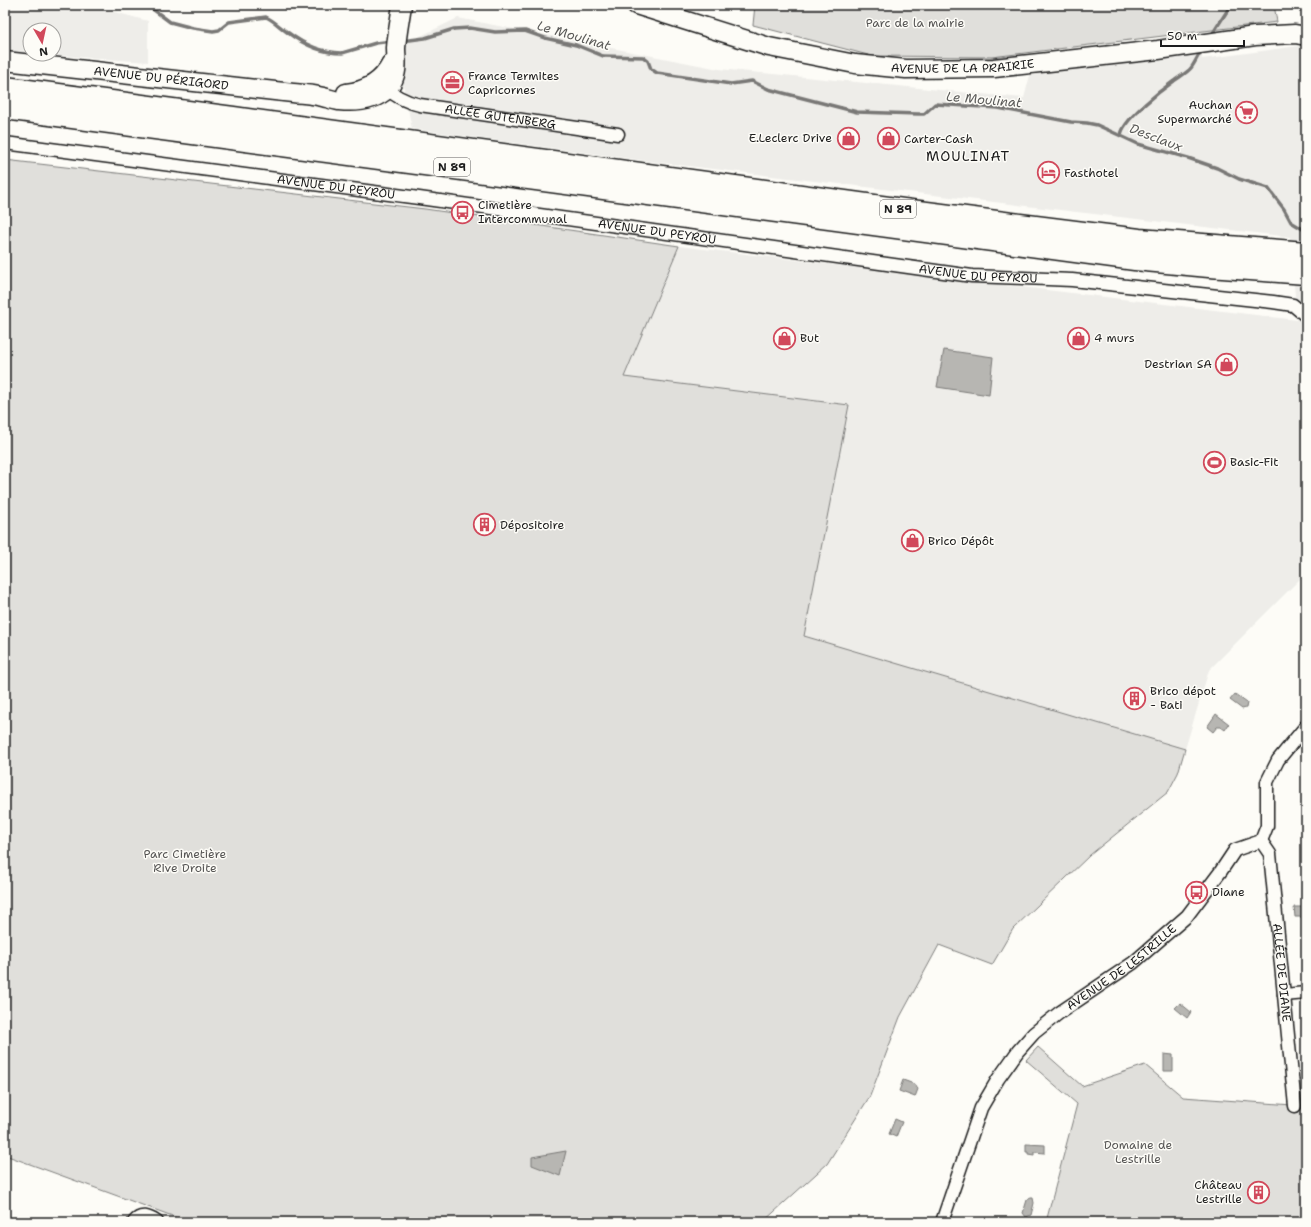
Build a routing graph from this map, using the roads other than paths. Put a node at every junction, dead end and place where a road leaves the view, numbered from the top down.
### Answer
1 (402, 5) edge
2 (636, 5) edge
3 (1302, 33) edge
4 (5, 61) edge
5 (379, 87) junction
6 (5, 88) edge
7 (5, 108) edge
8 (618, 134) dead end
9 (5, 143) edge
10 (1306, 246) edge
11 (1259, 250) junction
12 (1306, 253) edge
13 (1277, 271) junction
14 (1306, 273) edge
15 (1306, 278) edge
16 (1306, 316) edge
17 (1306, 726) edge
18 (1261, 841) junction
19 (1306, 992) edge
20 (1284, 995) junction
21 (1295, 1106) dead end
22 (134, 1222) edge
23 (157, 1222) edge
24 (942, 1222) edge

1 - 5 street
2 - 3 street, AVENUE DE LA PRAIRIE
4 - 5 street, AVENUE DU PÉRIGORD
5 - 8 street, ALLÉE GUTENBERG
6 - 11 highway, N 89
7 - 13 highway, N 89
9 - 16 street, AVENUE DU PEYROU
10 - 11 highway
11 - 12 highway, N 89
13 - 14 highway, N 89
13 - 15 highway
17 - 18 street
18 - 20 street, ALLÉE DE DIANE
18 - 24 street, AVENUE DE LESTRILLE
19 - 20 street
20 - 21 street, ALLÉE DE DIANE
22 - 23 street

